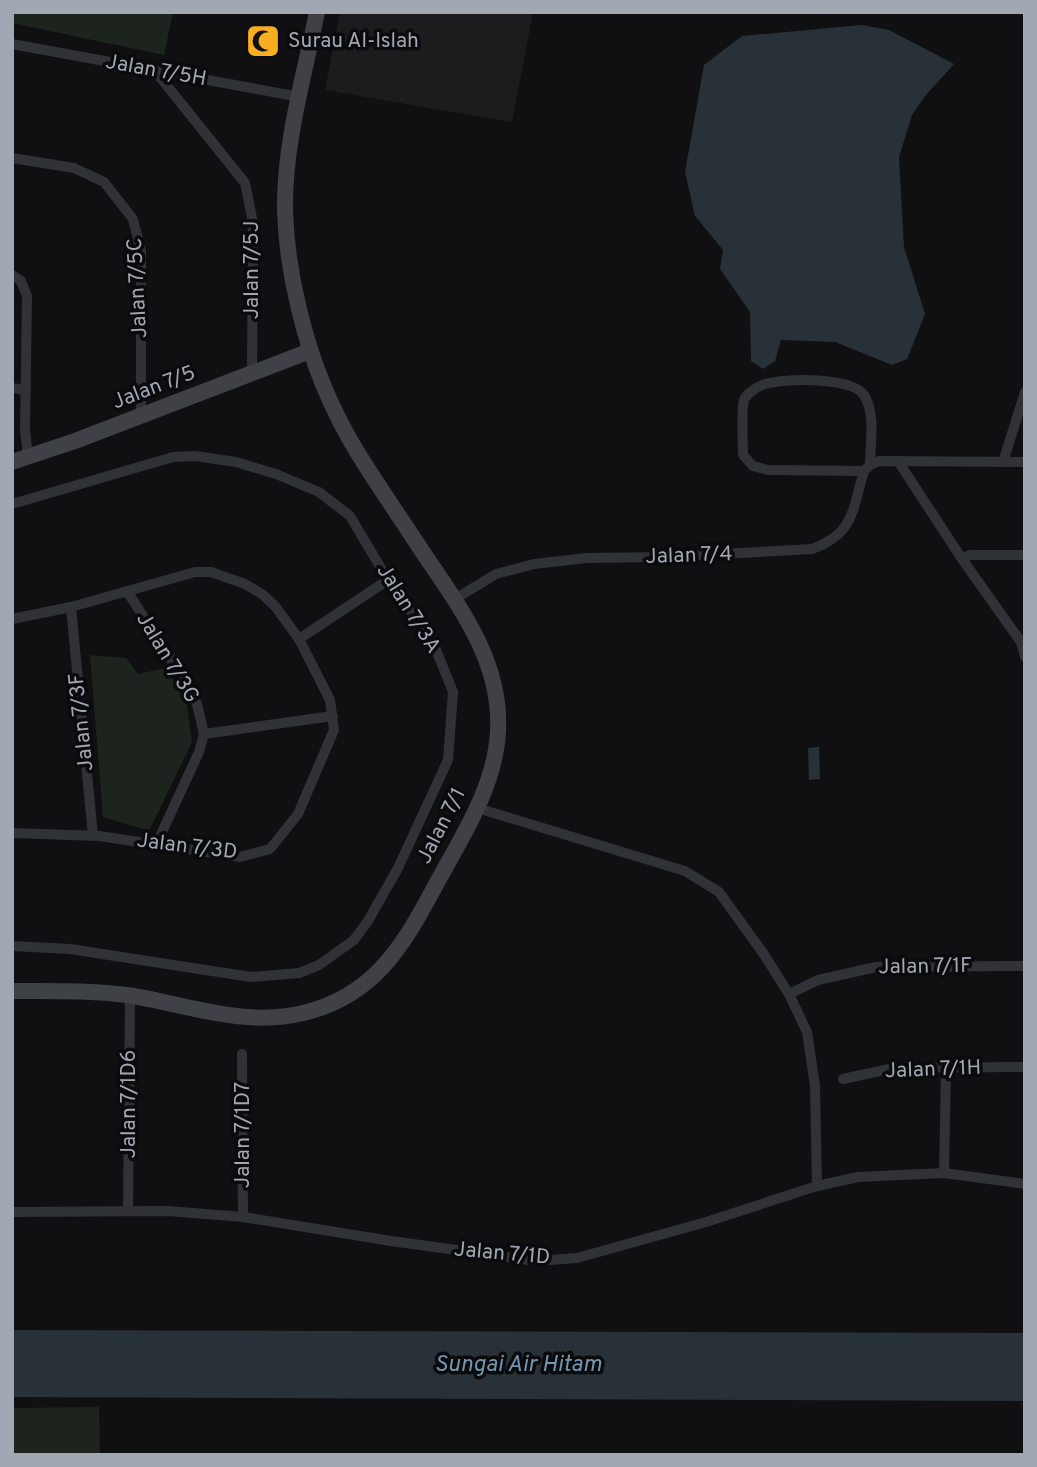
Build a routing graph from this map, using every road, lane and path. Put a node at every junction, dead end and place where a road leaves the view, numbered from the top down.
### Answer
1 (317, 12) edge
2 (12, 44) edge
3 (156, 72) junction
4 (300, 97) junction
5 (12, 158) edge
6 (12, 275) edge
7 (310, 351) junction
8 (252, 373) junction
9 (12, 388) edge
10 (26, 390) junction
11 (1025, 392) edge
12 (141, 415) junction
13 (20, 459) edge
14 (898, 461) junction
15 (1003, 462) junction
16 (1025, 463) edge
17 (871, 466) junction
18 (12, 504) edge
19 (1025, 555) edge
20 (962, 559) junction
21 (388, 580) junction
22 (127, 591) junction
23 (454, 599) junction
24 (71, 607) junction
25 (12, 618) edge
26 (299, 639) junction
27 (1025, 657) edge
28 (332, 716) junction
29 (204, 734) junction
30 (477, 808) junction
31 (12, 833) edge
32 (93, 836) junction
33 (157, 843) junction
34 (12, 947) edge
35 (1025, 966) edge
36 (12, 991) edge
37 (789, 995) junction
38 (130, 996) junction
39 (242, 1054) dead end
40 (946, 1068) junction
41 (1025, 1068) edge
42 (843, 1079) dead end
43 (944, 1173) junction
44 (1025, 1184) edge
45 (817, 1186) junction
46 (12, 1212) edge
47 (128, 1212) junction
48 (243, 1217) junction

1 - 4 street, Jalan 7/1
2 - 3 street, Jalan 7/5H
3 - 4 street, Jalan 7/5H
3 - 8 street, Jalan 7/5J
4 - 7 street, Jalan 7/1
5 - 12 street, Jalan 7/5C
6 - 10 street
7 - 8 street, Jalan 7/5
7 - 23 street, Jalan 7/1
8 - 12 street, Jalan 7/5
9 - 10 street
10 - 13 street
11 - 15 street
12 - 13 street, Jalan 7/5
14 - 15 street
14 - 17 street
14 - 20 street
15 - 16 street
17 - 17 street
17 - 23 street, Jalan 7/4
18 - 21 street, Jalan 7/3A
19 - 20 street
20 - 27 street
21 - 26 street
21 - 34 street, Jalan 7/3A
22 - 24 street, Jalan 7/3D
22 - 26 street, Jalan 7/3D
22 - 29 street, Jalan 7/3G
23 - 30 street, Jalan 7/1
24 - 25 street, Jalan 7/3D
24 - 32 street, Jalan 7/3F
26 - 28 street, Jalan 7/3D
28 - 29 street
28 - 33 street, Jalan 7/3D
29 - 33 street
30 - 37 street
30 - 38 street, Jalan 7/1
31 - 32 street, Jalan 7/3D
32 - 33 street, Jalan 7/3D
35 - 37 street, Jalan 7/1F
36 - 38 street, Jalan 7/1
37 - 45 street
38 - 47 street, Jalan 7/1D6
39 - 48 street, Jalan 7/1D7
40 - 41 street, Jalan 7/1H
40 - 42 street, Jalan 7/1H
40 - 43 street
43 - 44 street, Jalan 7/1D
43 - 45 street, Jalan 7/1D
45 - 48 street, Jalan 7/1D
46 - 47 street, Jalan 7/1D
47 - 48 street, Jalan 7/1D

